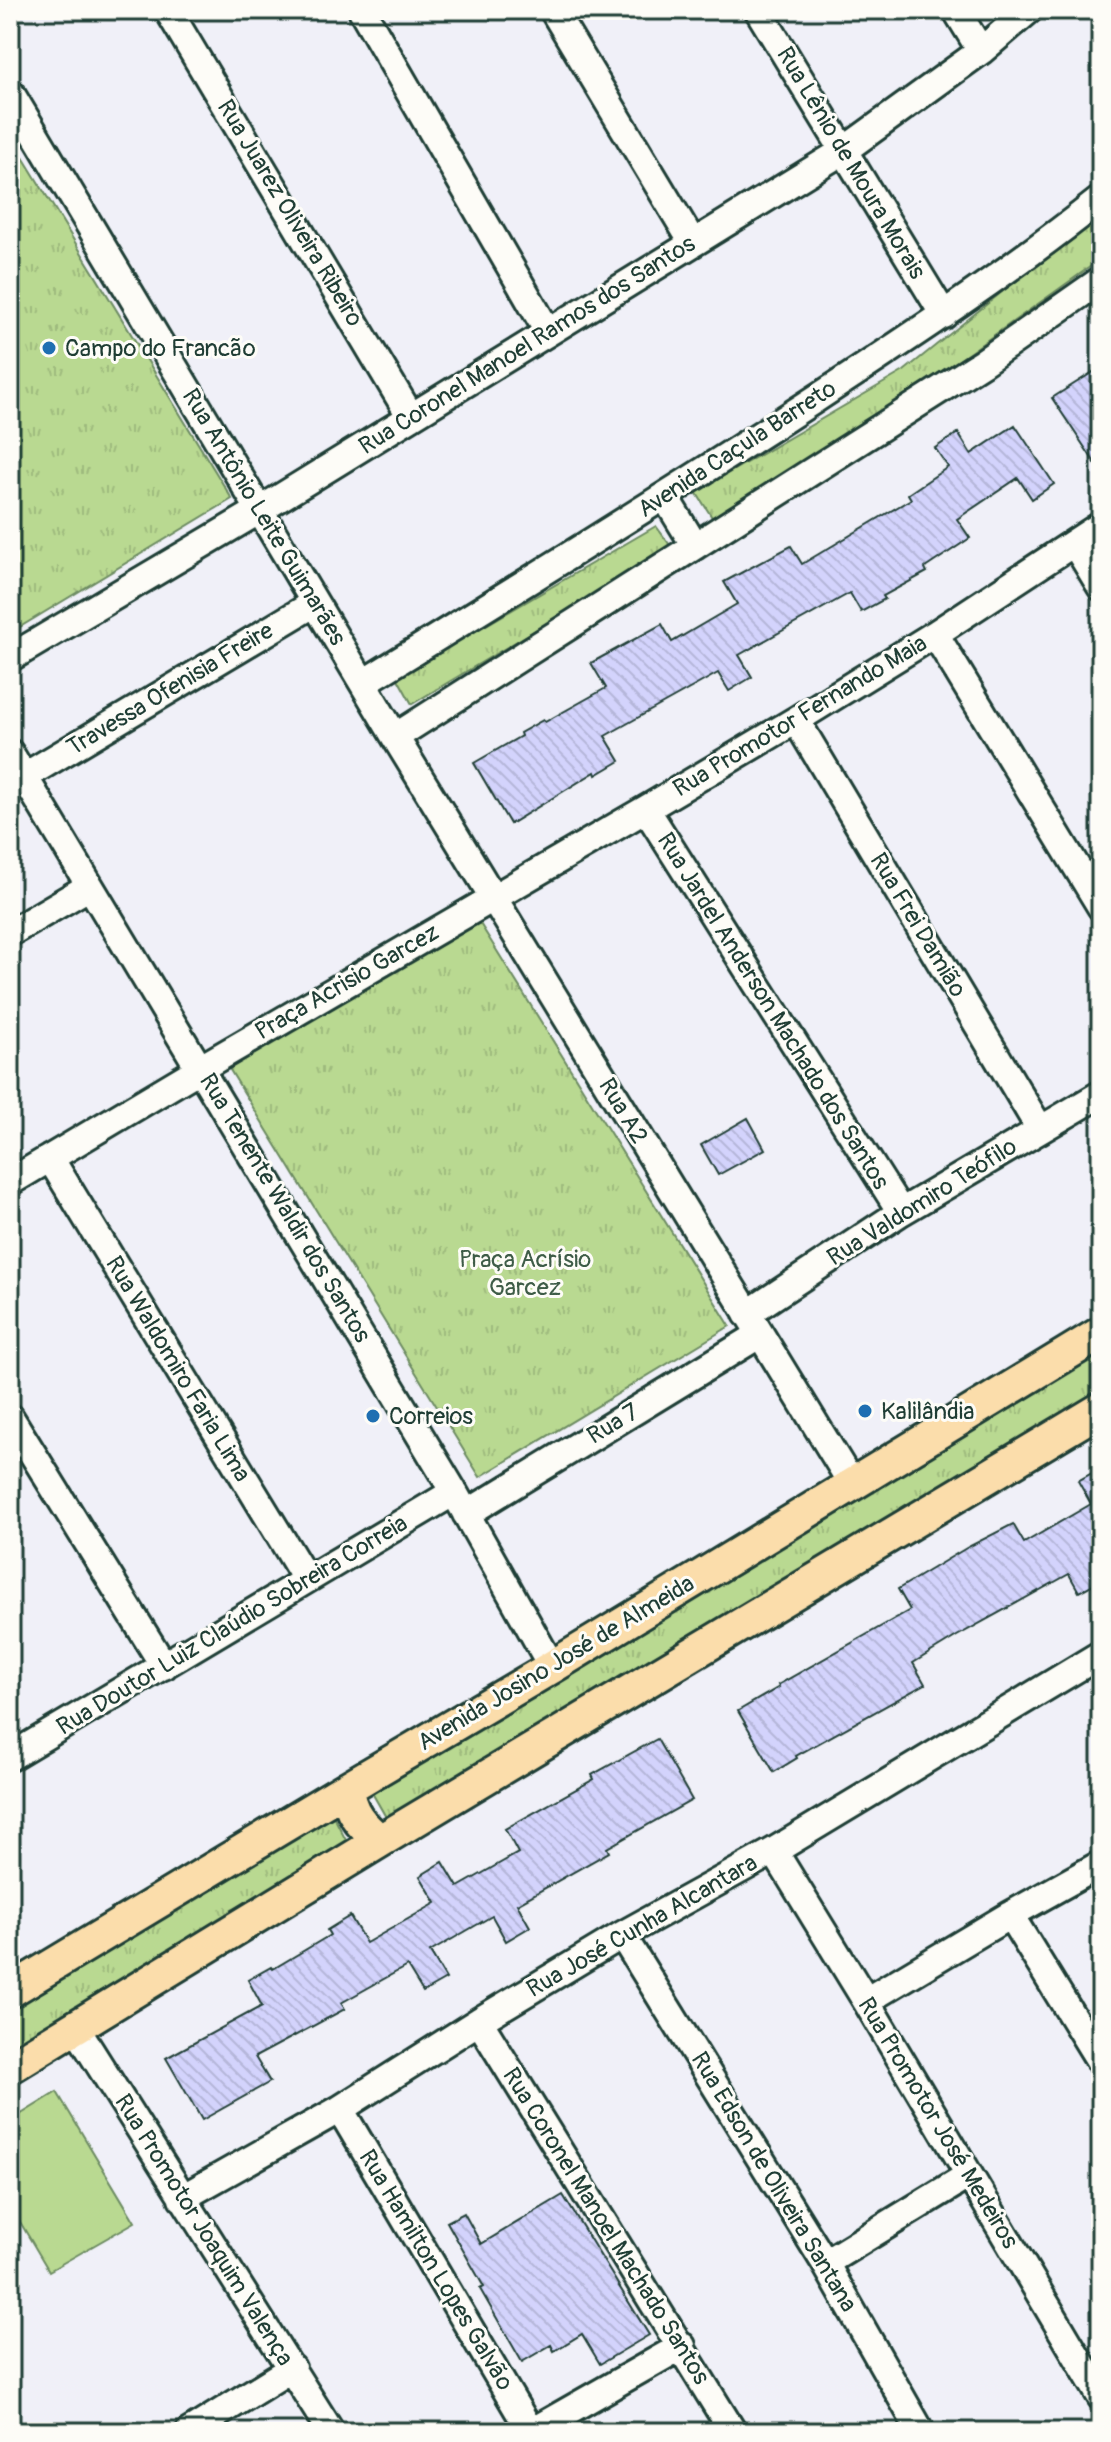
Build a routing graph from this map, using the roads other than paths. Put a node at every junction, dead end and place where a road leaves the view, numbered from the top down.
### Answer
1 (168, 10) edge
2 (362, 10) edge
3 (553, 10) edge
4 (758, 10) edge
5 (956, 10) edge
6 (1029, 10) edge
7 (981, 51) junction
8 (10, 92) edge
9 (843, 151) junction
10 (1101, 199) edge
11 (693, 243) junction
12 (1101, 280) edge
13 (944, 315) junction
14 (548, 332) junction
15 (411, 417) junction
16 (665, 497) junction
17 (260, 510) junction
18 (1101, 525) edge
19 (1075, 544) junction
20 (695, 546) junction
21 (1101, 587) edge
22 (315, 603) junction
23 (935, 634) junction
24 (10, 658) edge
25 (363, 683) junction
26 (796, 720) junction
27 (395, 737) junction
28 (10, 753) edge
29 (25, 776) junction
30 (646, 809) junction
31 (90, 886) junction
32 (494, 897) junction
33 (1101, 907) edge
34 (10, 933) edge
35 (201, 1068) junction
36 (1101, 1094) edge
37 (1040, 1129) junction
38 (50, 1158) junction
39 (10, 1182) edge
40 (901, 1212) junction
41 (753, 1325) junction
42 (1101, 1333) edge
43 (1101, 1409) edge
44 (10, 1417) edge
45 (852, 1484) junction
46 (460, 1503) junction
47 (306, 1579) junction
48 (1101, 1654) edge
49 (164, 1666) junction
50 (552, 1667) junction
51 (13, 1748) edge
52 (347, 1788) junction
53 (380, 1841) junction
54 (774, 1851) junction
55 (1101, 1864) edge
56 (1010, 1915) junction
57 (622, 1935) junction
58 (10, 1991) edge
59 (866, 2001) junction
60 (479, 2021) junction
61 (76, 2028) junction
62 (1101, 2063) edge
63 (10, 2067) edge
64 (340, 2109) junction
65 (969, 2175) junction
66 (182, 2198) junction
67 (825, 2263) junction
68 (682, 2346) junction
69 (292, 2368) junction
70 (1101, 2397) edge
71 (189, 2432) edge
72 (331, 2432) edge
73 (531, 2432) edge
74 (733, 2432) edge
75 (921, 2432) edge

1 - 15 street, Rua Juarez Oliveira Ribeiro
2 - 14 street
3 - 11 street
4 - 9 street, Rua Lênio de Moura Morais
5 - 7 street
6 - 7 street, Rua Coronel Manoel Ramos dos Santos
7 - 9 street, Rua Coronel Manoel Ramos dos Santos
8 - 17 street, Rua Antônio Leite Guimarães
9 - 11 street, Rua Coronel Manoel Ramos dos Santos
9 - 13 street, Rua Lênio de Moura Morais
10 - 13 street, Avenida Caçula Barreto
11 - 14 street, Rua Coronel Manoel Ramos dos Santos
12 - 20 street
13 - 16 street, Avenida Caçula Barreto
14 - 15 street, Rua Coronel Manoel Ramos dos Santos
15 - 17 street, Rua Coronel Manoel Ramos dos Santos
16 - 20 street
16 - 25 street, Avenida Caçula Barreto
17 - 22 street, Rua Antônio Leite Guimarães
17 - 24 street, Rua Coronel Manoel Ramos dos Santos
18 - 19 street, Rua Promotor Fernando Maia
19 - 21 street
19 - 23 street, Rua Promotor Fernando Maia
20 - 27 street
22 - 25 street, Rua Antônio Leite Guimarães
22 - 29 street, Travessa Ofenisia Freire
23 - 26 street, Rua Promotor Fernando Maia
23 - 33 street
25 - 27 street, Rua Antônio Leite Guimarães
26 - 30 street, Rua Promotor Fernando Maia
26 - 37 street, Rua Frei Damião
27 - 32 street, Rua A2
28 - 29 street, Rua Tenente Waldir dos Santos
29 - 31 street, Rua Tenente Waldir dos Santos
30 - 32 street, Rua Promotor Fernando Maia
30 - 40 street, Rua Jardel Anderson Machado dos Santos
31 - 34 street
31 - 35 street, Rua Tenente Waldir dos Santos
32 - 35 street, Praça Acrisio Garcez
32 - 41 street, Rua A2
35 - 38 street, Praça Acrisio Garcez
35 - 46 street, Rua Tenente Waldir dos Santos
36 - 37 street, Rua Valdomiro Teófilo
37 - 40 street, Rua Valdomiro Teófilo
38 - 39 street, Praça Acrisio Garcez
38 - 47 street, Rua Waldomiro Faria Lima
40 - 41 street, Rua Valdomiro Teófilo
41 - 45 street, Rua A2
41 - 46 street, Rua 7
42 - 45 main road, Avenida Josino José de Almeida
43 - 53 main road
44 - 49 street
45 - 50 main road, Avenida Josino José de Almeida
46 - 47 street, Rua Doutor Luiz Claúdio Sobreira Correia
46 - 50 street, Rua Tenente Waldir dos Santos
47 - 49 street, Rua Doutor Luiz Claúdio Sobreira Correia
48 - 54 street, Rua José Cunha Alcantara
49 - 51 street, Rua Doutor Luiz Claúdio Sobreira Correia
50 - 52 main road, Avenida Josino José de Almeida
52 - 53 main road
52 - 58 main road, Avenida Josino José de Almeida
53 - 61 main road
54 - 57 street, Rua José Cunha Alcantara
54 - 59 street, Rua Promotor José Medeiros
55 - 56 street
56 - 59 street
56 - 62 street
57 - 60 street, Rua José Cunha Alcantara
57 - 67 street, Rua Edson de Oliveira Santana
59 - 65 street, Rua Promotor José Medeiros
60 - 64 street, Rua José Cunha Alcantara
60 - 68 street, Rua Coronel Manoel Machado Santos
61 - 63 main road
61 - 66 street, Rua Promotor Joaquim Valença
64 - 66 street, Rua José Cunha Alcantara
64 - 73 street, Rua Hamilton Lopes Galvão
65 - 67 street
65 - 70 street, Rua Promotor José Medeiros
66 - 69 street, Rua Promotor Joaquim Valença
67 - 75 street, Rua Edson de Oliveira Santana
68 - 73 street
68 - 74 street, Rua Coronel Manoel Machado Santos
69 - 71 street
69 - 72 street, Rua Promotor Joaquim Valença

